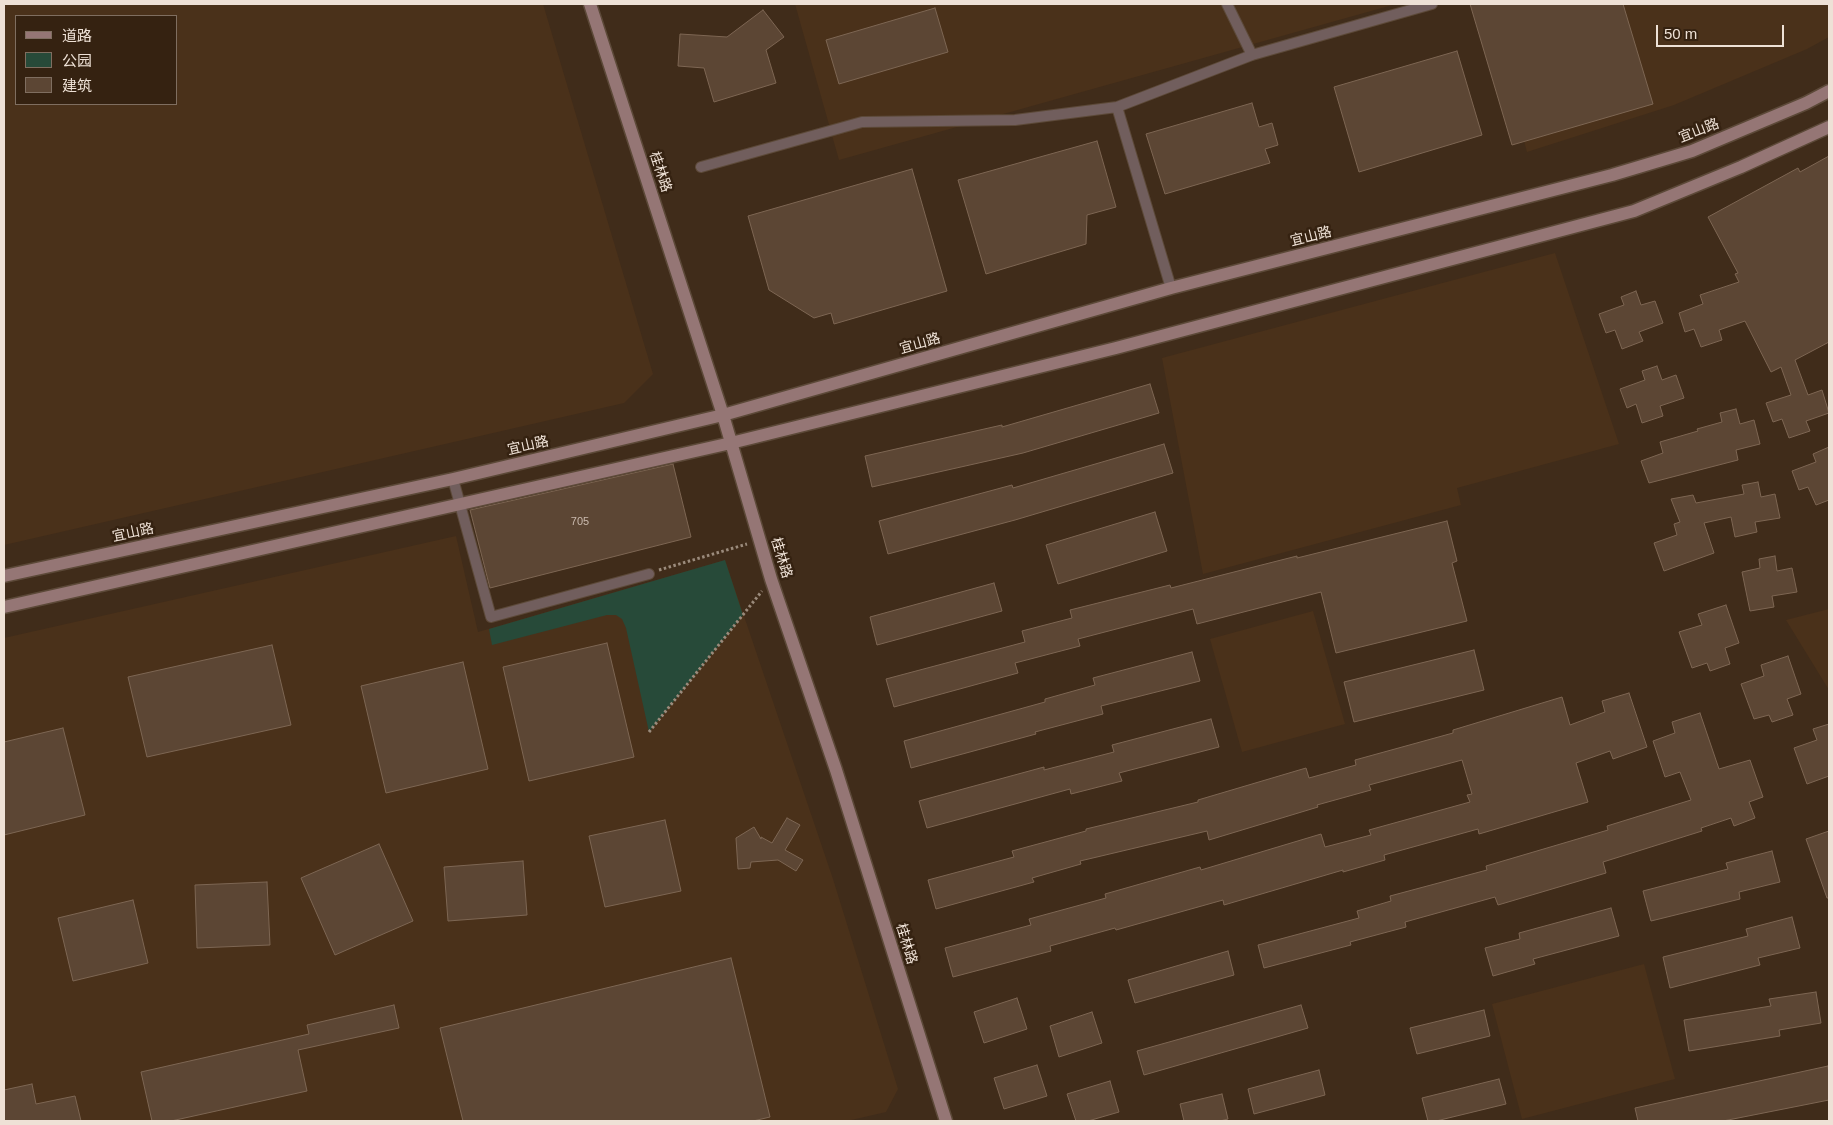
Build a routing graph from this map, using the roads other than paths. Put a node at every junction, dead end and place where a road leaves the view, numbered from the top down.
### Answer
1 (590, 4) edge
2 (1226, 4) edge
3 (1432, 4) edge
4 (1252, 55) junction
5 (1829, 91) edge
6 (1117, 107) junction
7 (1829, 127) edge
8 (701, 167) dead end
9 (1171, 288) junction
10 (723, 415) junction
11 (731, 443) junction
12 (453, 479) junction
13 (461, 505) junction
14 (649, 574) road end
15 (4, 576) edge
16 (4, 608) edge
17 (946, 1121) edge

1 - 10 main road, 桂林路
2 - 4 lane
3 - 4 lane
4 - 6 lane
5 - 9 main road, 宜山路
6 - 8 lane
6 - 9 lane
7 - 11 main road
9 - 10 main road, 宜山路
10 - 11 main road, 桂林路
10 - 12 main road, 宜山路
11 - 13 main road
11 - 17 main road, 桂林路
12 - 13 lane
12 - 15 main road, 宜山路
13 - 14 lane
13 - 16 main road

